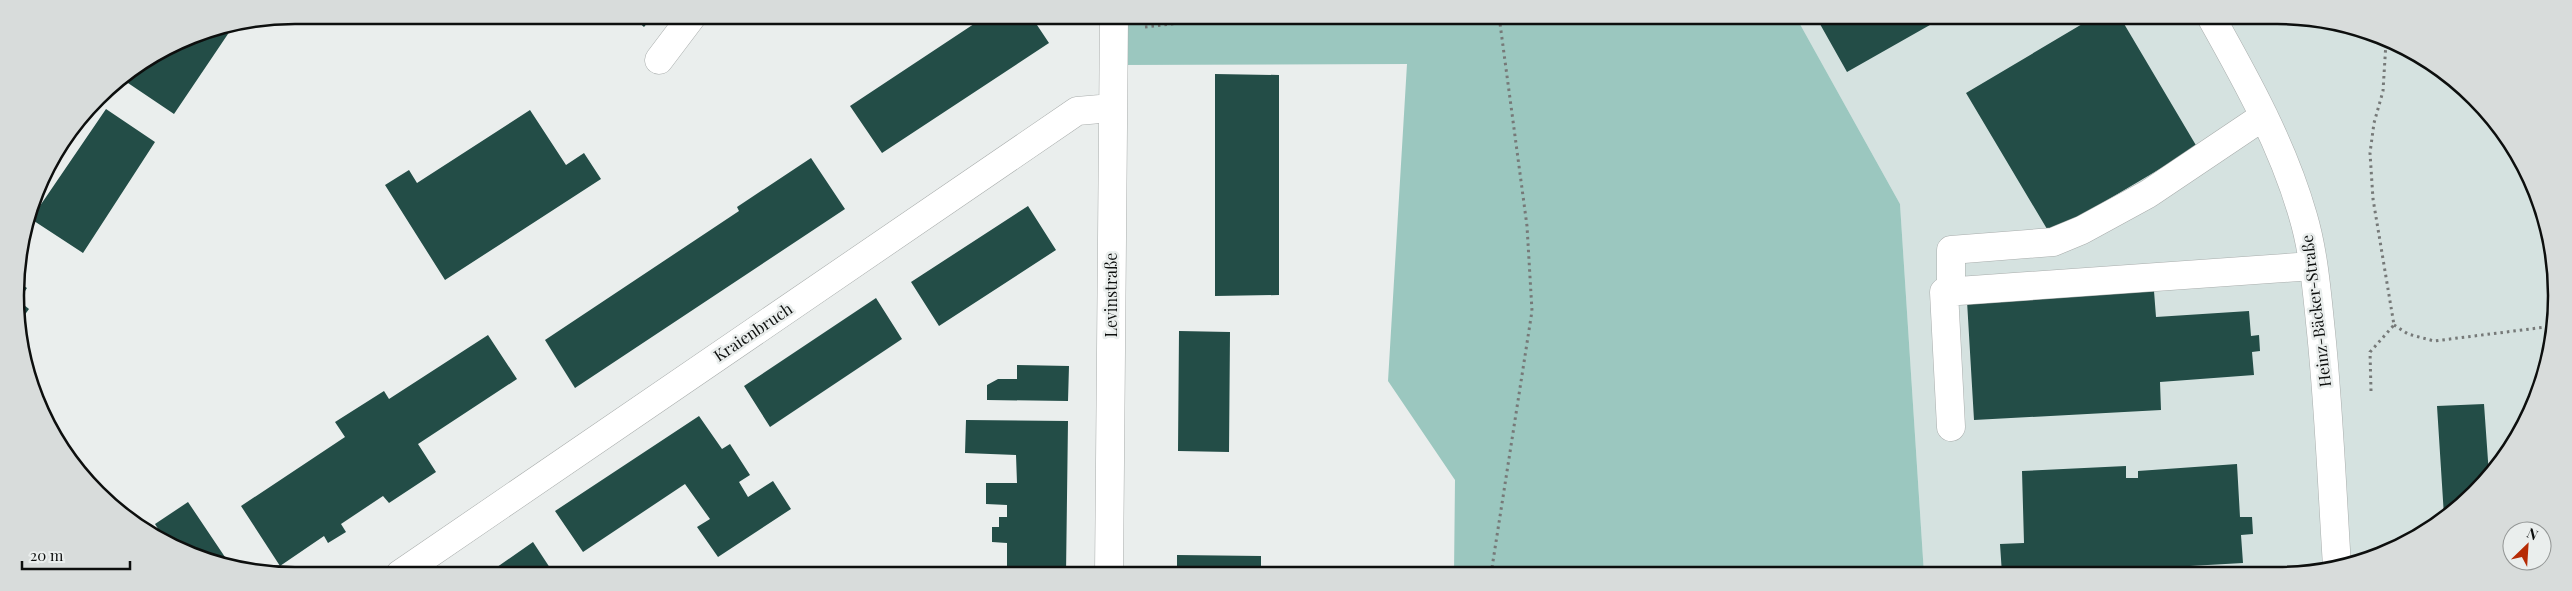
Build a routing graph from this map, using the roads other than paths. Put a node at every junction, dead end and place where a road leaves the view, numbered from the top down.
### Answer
1 (687, 24) edge
2 (1114, 24) edge
3 (2215, 24) edge
4 (659, 60) dead end
5 (1112, 108) junction
6 (2264, 116) junction
7 (2313, 266) junction
8 (1951, 291) junction
9 (1951, 428) dead end
10 (2337, 560) edge
11 (410, 567) edge
12 (1109, 567) edge

1 - 4 street
2 - 5 street, Levinstraße
3 - 6 street, Heinz-Bäcker-Straße
5 - 11 street, Kraienbruch
5 - 12 street, Levinstraße
6 - 7 street, Heinz-Bäcker-Straße
6 - 8 street
7 - 8 street
7 - 10 street, Heinz-Bäcker-Straße
8 - 9 street

